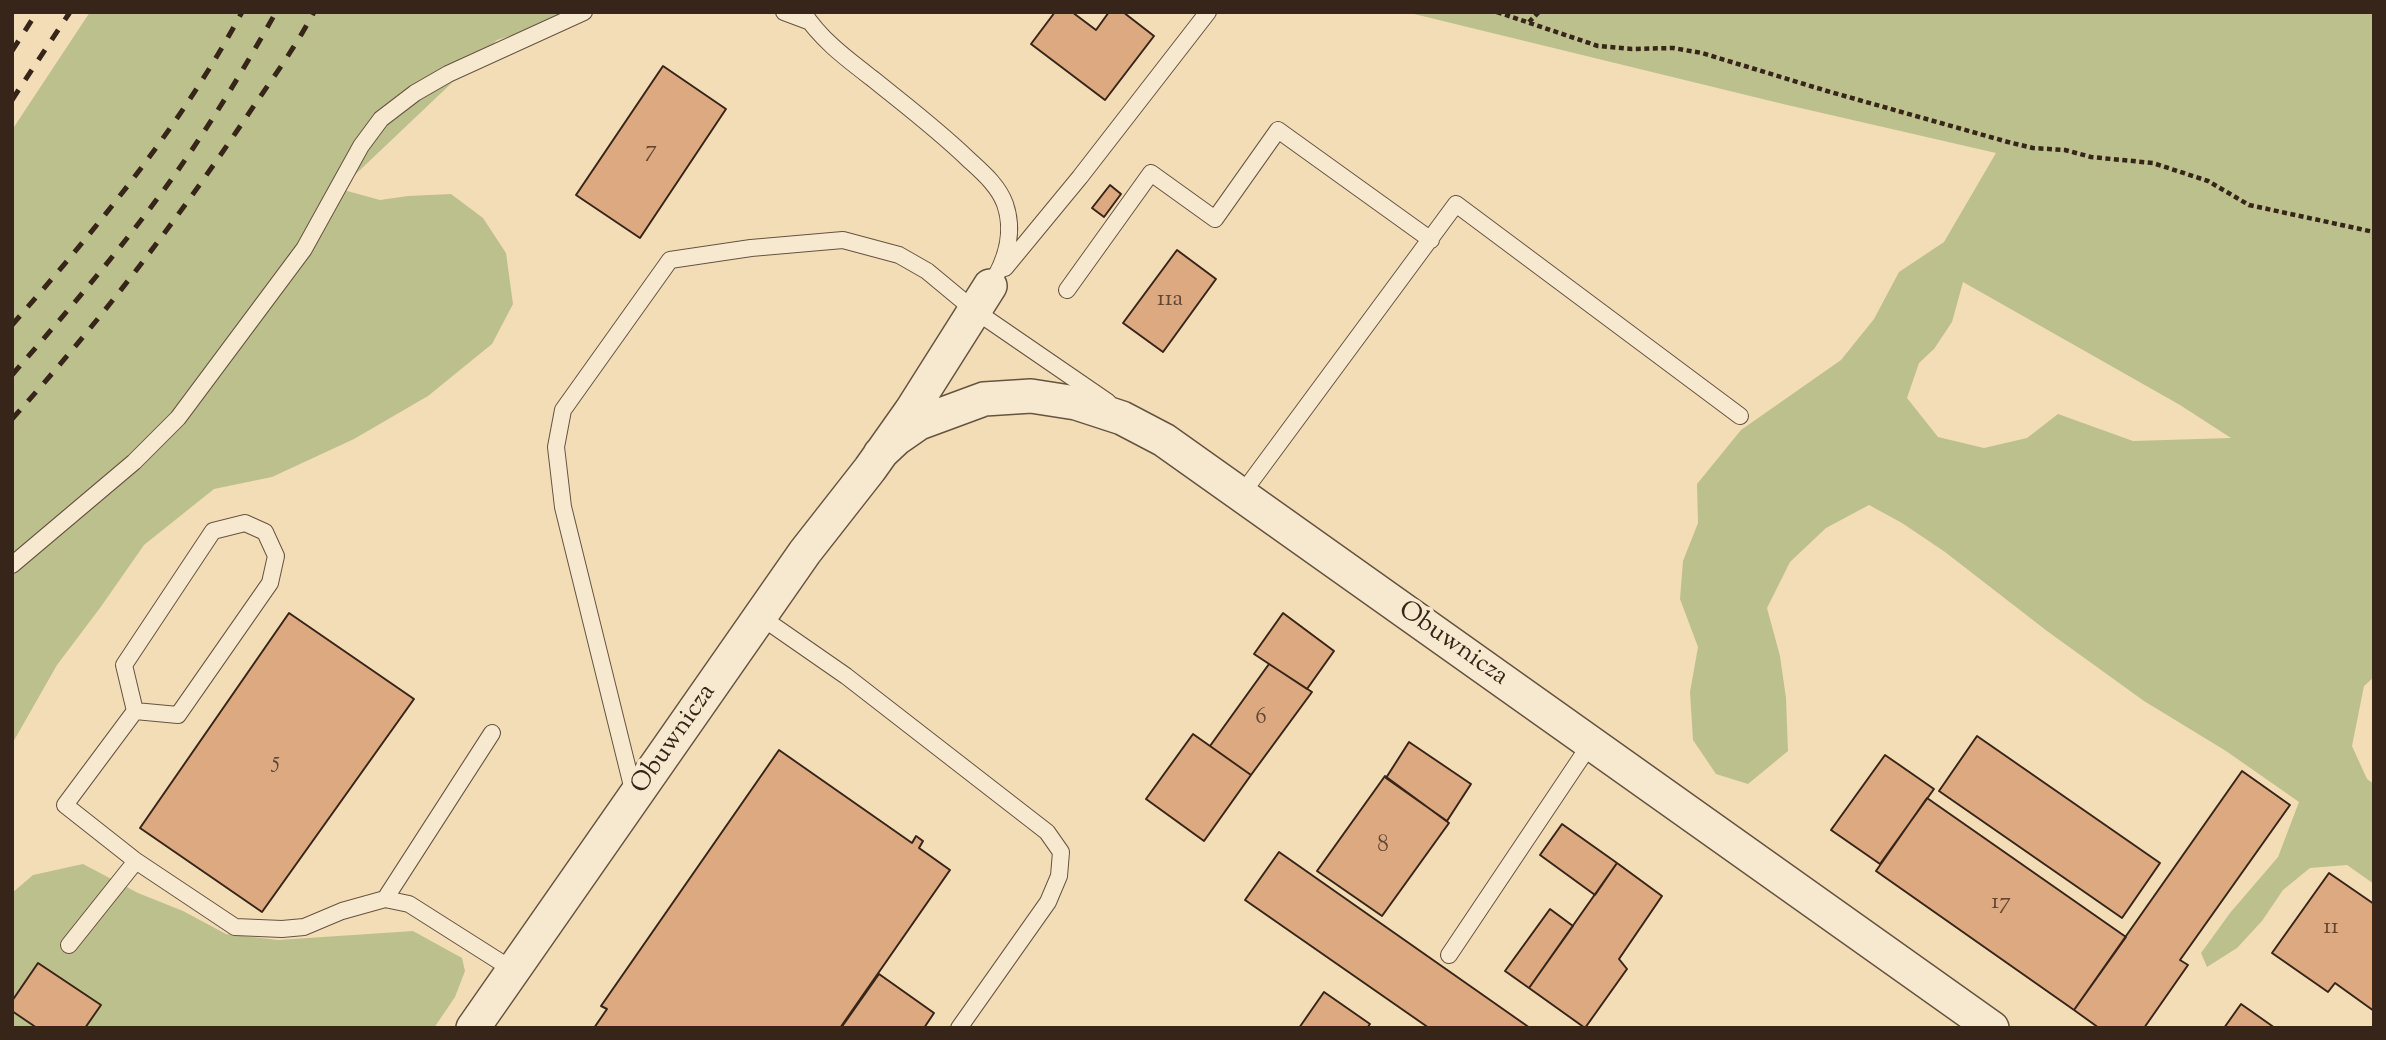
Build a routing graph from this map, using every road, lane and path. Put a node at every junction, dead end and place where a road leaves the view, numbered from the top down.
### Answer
1 (584, 12) edge
2 (785, 12) edge
3 (1208, 12) edge
4 (1497, 12) edge
5 (1539, 12) edge
6 (805, 17) edge
7 (1529, 22) junction
8 (2374, 232) edge
9 (1431, 240) junction
10 (1067, 290) dead end
11 (982, 298) junction
12 (1740, 416) dead end
13 (1164, 440) junction
14 (880, 454) junction
15 (1241, 495) junction
16 (12, 565) edge
17 (761, 617) junction
18 (135, 711) junction
19 (492, 733) dead end
20 (1591, 743) junction
21 (635, 796) junction
22 (136, 861) junction
23 (384, 899) junction
24 (69, 945) dead end
25 (1449, 955) dead end
26 (513, 970) junction
27 (473, 1028) edge
28 (959, 1028) edge
29 (1992, 1028) edge

1 - 16 lane
2 - 6 lane
3 - 11 lane
4 - 7 path
5 - 7 path
6 - 11 lane
7 - 8 path
9 - 10 lane
9 - 12 lane
9 - 15 lane
11 - 13 lane
11 - 14 street, Obuwnicza
11 - 21 lane
13 - 14 street, Obuwnicza
13 - 15 street, Obuwnicza
14 - 17 street, Obuwnicza
15 - 20 street, Obuwnicza
17 - 21 street, Obuwnicza
17 - 28 lane
18 - 18 lane
18 - 22 lane
19 - 23 lane
20 - 25 lane
20 - 29 street, Obuwnicza
21 - 26 street, Obuwnicza
22 - 23 lane
22 - 24 lane
23 - 26 lane
26 - 27 street, Obuwnicza

